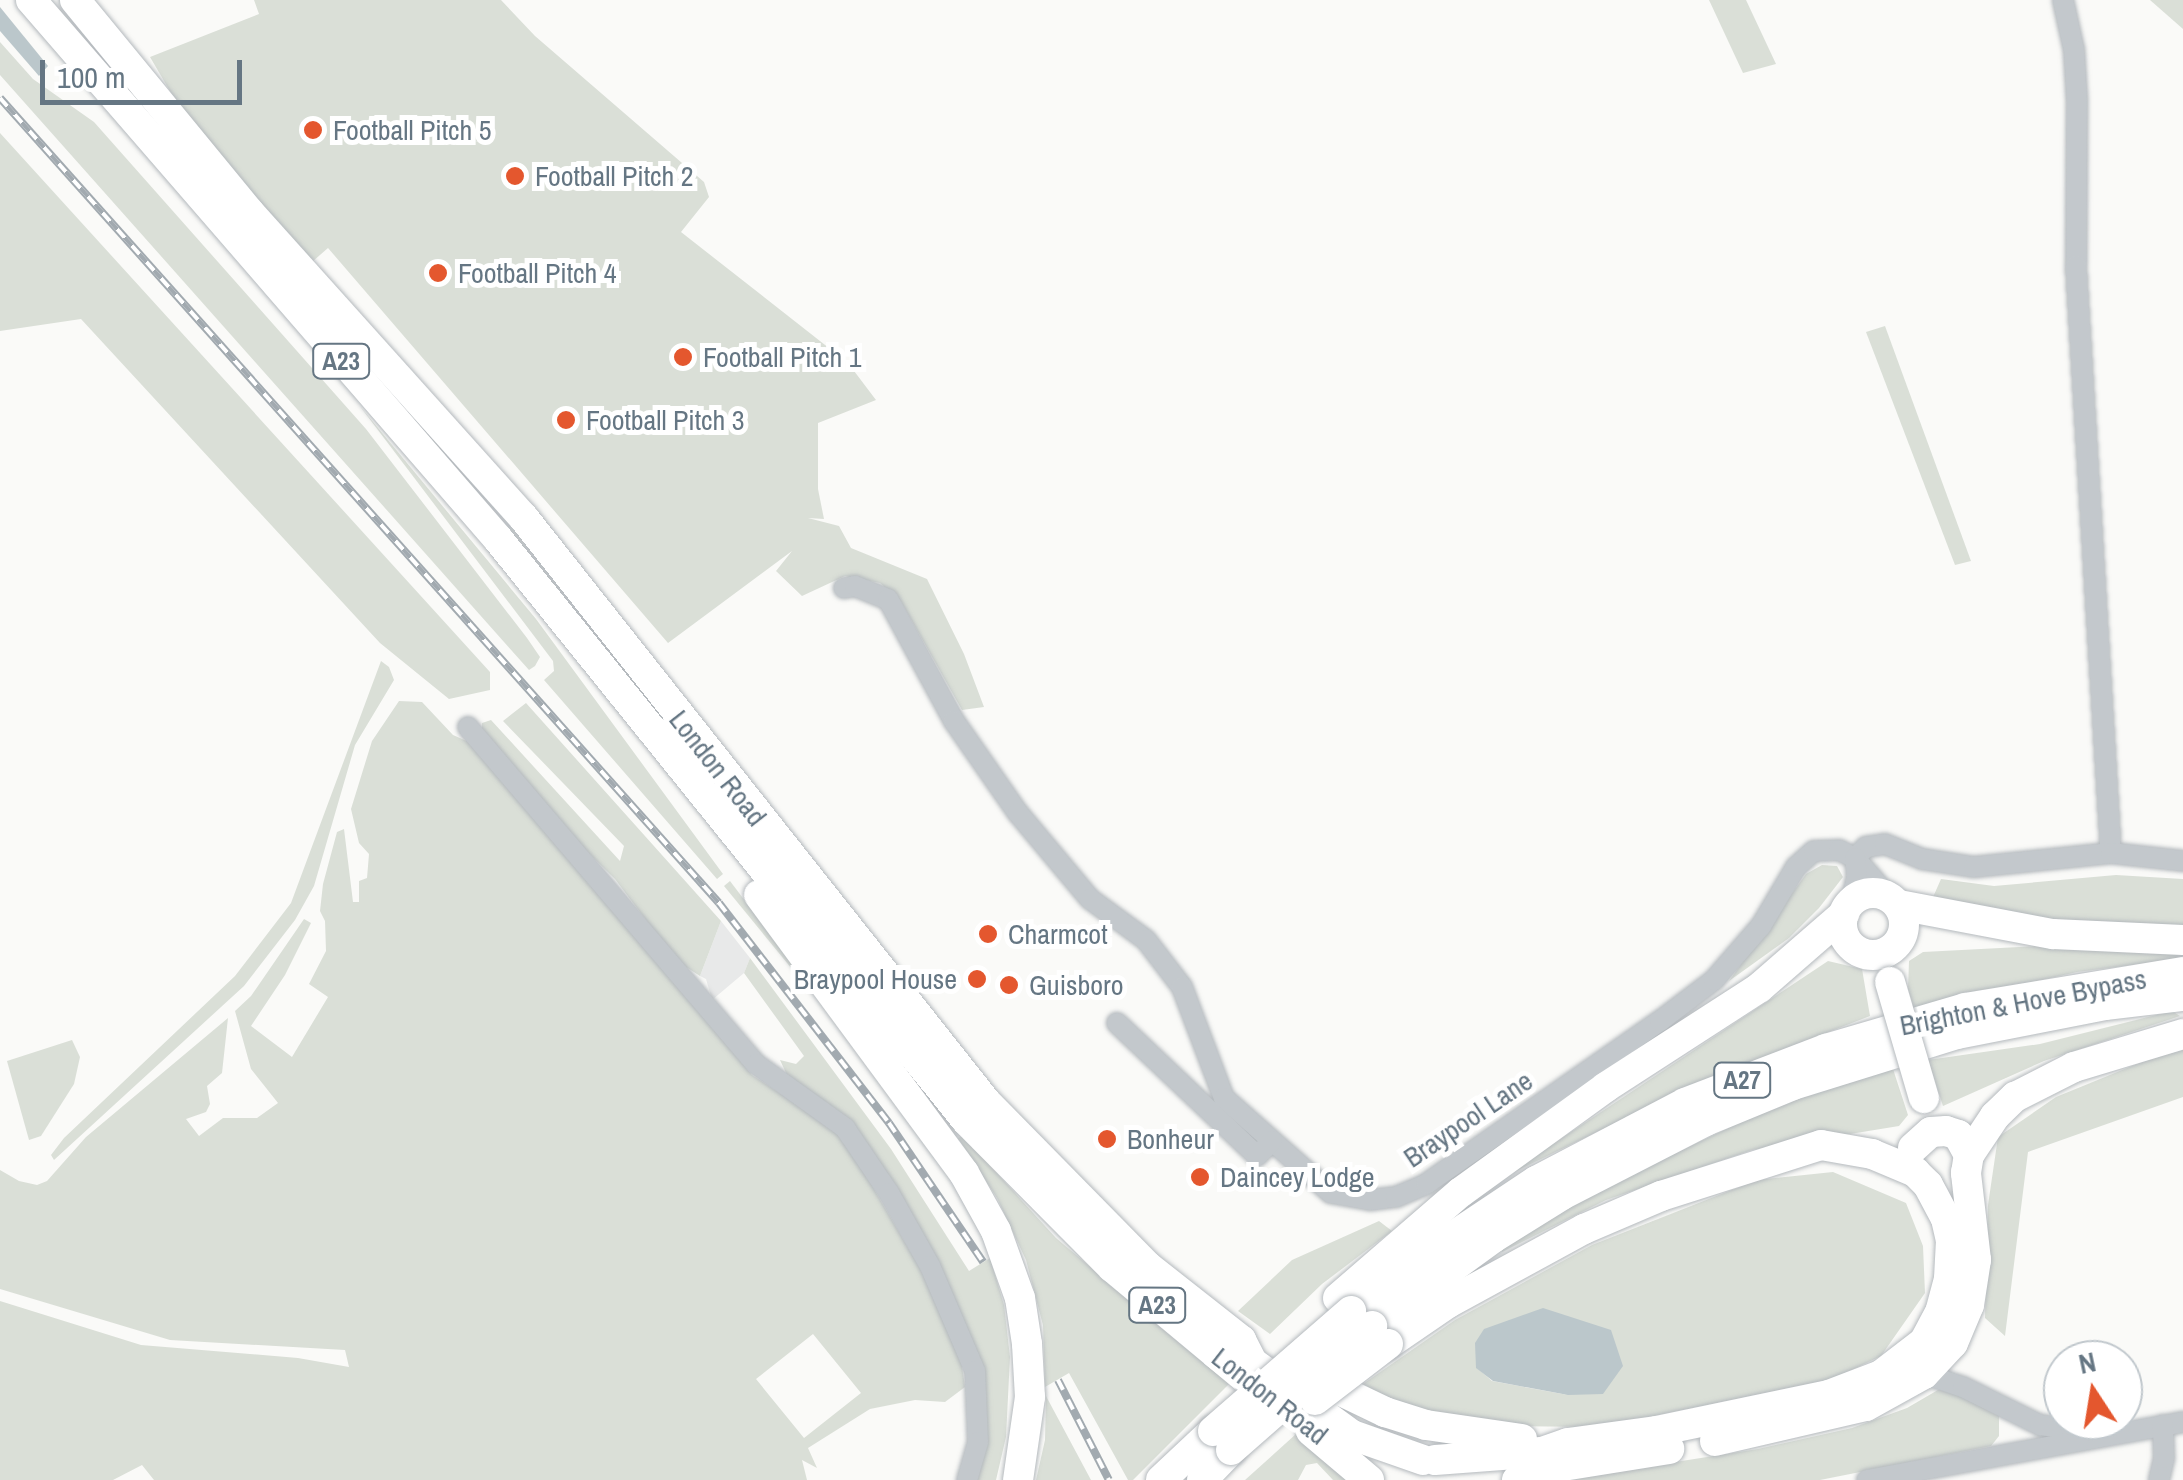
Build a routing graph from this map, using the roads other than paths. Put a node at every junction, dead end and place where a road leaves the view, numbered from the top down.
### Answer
1 (31, 0) edge
2 (75, 0) edge
3 (2063, 0) edge
4 (844, 588) dead end
5 (644, 726) junction
6 (468, 727) dead end
7 (2112, 853) junction
8 (1855, 858) junction
9 (2183, 860) edge
10 (1894, 901) junction
11 (1847, 908) junction
12 (2183, 940) edge
13 (1882, 951) junction
14 (2183, 972) edge
15 (2183, 996) edge
16 (1117, 1023) dead end
17 (2183, 1034) edge
18 (1924, 1098) junction
19 (1272, 1140) junction
20 (1965, 1154) junction
21 (1788, 1155) junction
22 (1919, 1169) junction
23 (1950, 1262) junction
24 (1362, 1320) junction
25 (1241, 1340) junction
26 (1953, 1342) junction
27 (1924, 1374) junction
28 (1963, 1387) junction
29 (2004, 1410) junction
30 (2173, 1424) edge
31 (2043, 1425) edge
32 (2143, 1428) edge
33 (2074, 1440) edge
34 (1568, 1443) junction
35 (1229, 1447) junction
36 (2002, 1453) junction
37 (1429, 1460) junction
38 (1896, 1477) edge
39 (968, 1480) edge
40 (1018, 1480) edge
41 (1161, 1480) edge
42 (1202, 1480) edge
43 (1221, 1480) edge
44 (1369, 1480) edge
45 (1389, 1480) edge
46 (1470, 1480) edge
47 (1517, 1480) edge
48 (1867, 1480) edge
49 (2158, 1480) edge

1 - 5 highway, London Road / A23
2 - 25 highway, London Road / A23
3 - 7 street
4 - 19 street, Braypool Lane
5 - 40 highway
5 - 44 highway, London Road / A23
6 - 39 street
7 - 8 street, Braypool Lane
7 - 9 street, Braypool Lane
8 - 10 street
8 - 11 street
8 - 19 street, Braypool Lane
10 - 11 highway
10 - 12 highway
10 - 13 highway
11 - 13 highway
11 - 24 highway, A27
13 - 18 highway, bridge
14 - 24 highway, Brighton & Hove Bypass / A27
15 - 24 highway, Brighton & Hove Bypass / A27
16 - 19 street
17 - 20 highway
18 - 20 highway
18 - 22 highway
20 - 22 highway
20 - 22 highway
20 - 26 highway
21 - 22 highway, A27
21 - 23 highway, A27
21 - 24 highway, A27
22 - 23 highway
23 - 34 highway
24 - 35 highway, Brighton & Hove Bypass / A27, bridge
24 - 35 highway, A27, bridge
25 - 34 highway
25 - 37 highway, London Road / A23
26 - 27 highway
26 - 28 street
27 - 28 street
27 - 47 highway
28 - 29 street
29 - 31 street
29 - 36 street
30 - 32 street
30 - 49 street
33 - 36 street
34 - 37 highway
35 - 41 highway, Brighton & Hove Bypass / A27
35 - 42 highway, Brighton & Hove Bypass / A27
35 - 43 highway, A27
36 - 38 street
37 - 45 highway
37 - 46 highway
38 - 48 street

